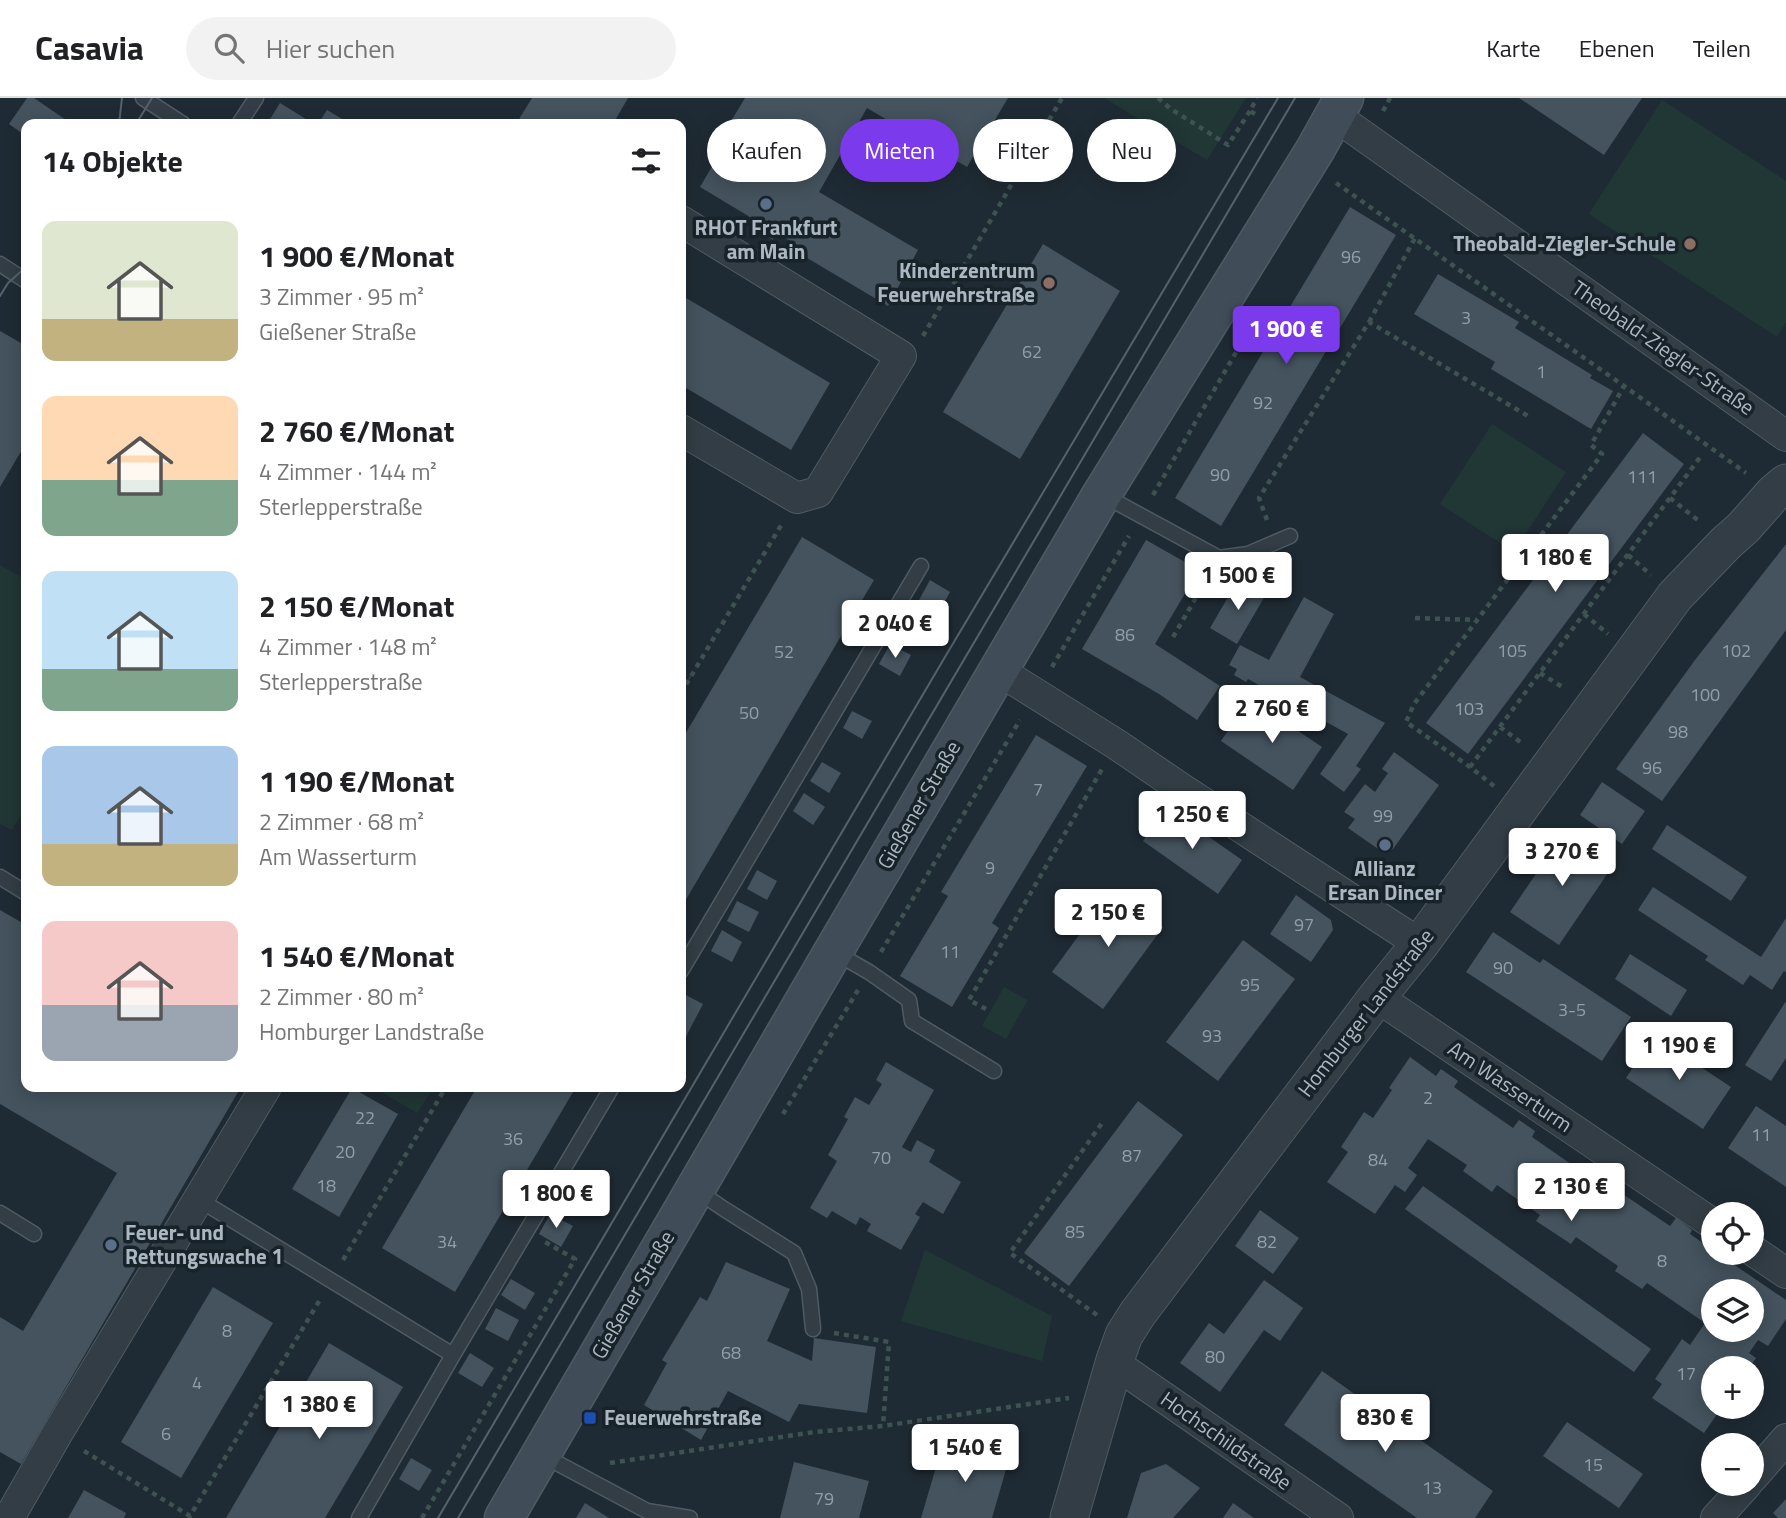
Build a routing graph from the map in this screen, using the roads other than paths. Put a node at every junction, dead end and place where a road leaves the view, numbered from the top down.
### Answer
1 (143, 98) edge
2 (256, 98) edge
3 (1339, 107) edge
4 (175, 119) edge
5 (242, 119) edge
6 (686, 224) edge
7 (0, 264) edge
8 (21, 278) edge
9 (686, 433) edge
10 (1786, 436) edge
11 (1780, 488) edge
12 (1102, 494) junction
13 (1290, 536) dead end
14 (921, 566) dead end
15 (998, 670) junction
16 (0, 877) edge
17 (21, 890) edge
18 (1420, 944) junction
19 (833, 952) junction
20 (686, 963) edge
21 (1377, 997) junction
22 (994, 1071) dead end
23 (263, 1092) edge
24 (609, 1092) edge
25 (695, 1189) junction
26 (198, 1199) junction
27 (0, 1213) edge
28 (1701, 1216) edge
29 (34, 1234) dead end
30 (1764, 1258) edge
31 (1786, 1273) edge
32 (813, 1329) road end
33 (453, 1355) junction
34 (1115, 1363) junction
35 (1786, 1439) edge
36 (556, 1462) junction
37 (1764, 1464) edge
38 (1736, 1496) edge
39 (9, 1518) edge
40 (359, 1518) edge
41 (503, 1518) edge
42 (690, 1518) edge
43 (1069, 1518) edge
44 (1338, 1518) edge
45 (1716, 1518) edge

1 - 4 lane
2 - 5 lane
3 - 10 street, Theobald-Ziegler-Straße
3 - 12 main road, Gießener Straße
6 - 9 street
7 - 8 lane
11 - 18 street, Homburger Landstraße
12 - 13 lane
12 - 15 main road, Gießener Straße
14 - 20 lane
15 - 18 street
15 - 19 main road, Gießener Straße
16 - 17 lane
18 - 21 street, Homburger Landstraße
19 - 22 lane
19 - 25 main road, Gießener Straße
21 - 28 street, Am Wasserturm
21 - 34 street, Homburger Landstraße
23 - 26 street
24 - 33 lane
25 - 32 lane
25 - 36 main road, Gießener Straße
26 - 33 lane
26 - 39 street
27 - 29 lane
30 - 31 street
33 - 40 lane
34 - 43 street, Homburger Landstraße
34 - 44 street, Hochschildstraße
35 - 37 street
36 - 41 main road, Gießener Straße
36 - 42 lane
38 - 45 street

